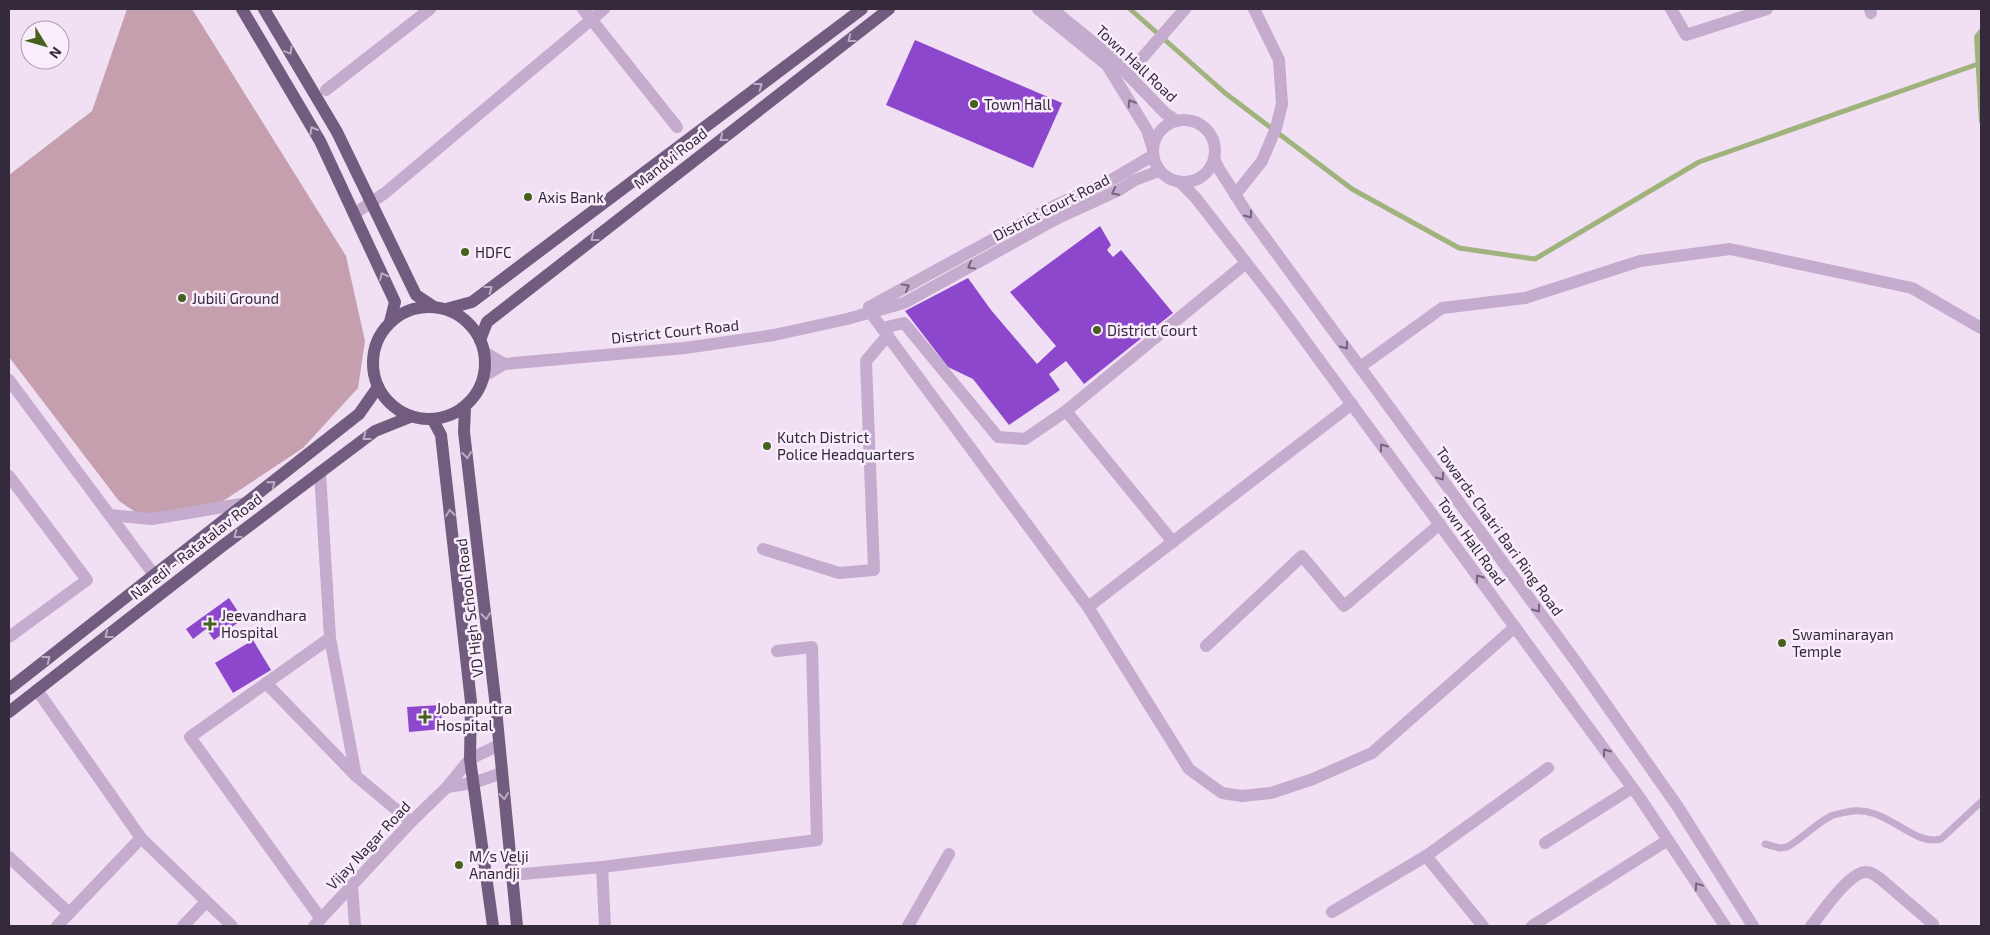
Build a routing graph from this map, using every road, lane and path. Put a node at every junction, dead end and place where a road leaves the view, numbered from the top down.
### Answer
1 (264, 9) edge
2 (430, 9) edge
3 (604, 9) edge
4 (862, 9) edge
5 (889, 9) edge
6 (1038, 9) edge
7 (1052, 9) edge
8 (1185, 9) edge
9 (1254, 9) edge
10 (1670, 9) edge
11 (1767, 9) edge
12 (244, 10) edge
13 (587, 14) edge
14 (1128, 74) junction
15 (326, 90) dead end
16 (1176, 120) junction
17 (677, 127) dead end
18 (1152, 151) junction
19 (1214, 159) junction
20 (1159, 171) junction
21 (1181, 183) junction
22 (1235, 195) junction
23 (372, 203) junction
24 (354, 214) junction
25 (1246, 263) junction
26 (440, 308) junction
27 (870, 312) junction
28 (847, 318) junction
29 (390, 322) junction
30 (1981, 328) edge
31 (885, 332) junction
32 (482, 346) junction
33 (504, 364) junction
34 (1360, 367) junction
35 (484, 376) junction
36 (9, 380) edge
37 (378, 387) junction
38 (20, 394) junction
39 (9, 402) edge
40 (1352, 404) junction
41 (465, 406) junction
42 (1066, 411) junction
43 (410, 417) junction
44 (433, 420) junction
45 (320, 472) junction
46 (9, 476) edge
47 (247, 503) junction
48 (110, 515) junction
49 (1440, 524) junction
50 (1173, 542) junction
51 (763, 549) dead end
52 (155, 576) junction
53 (1088, 607) junction
54 (1515, 627) junction
55 (9, 637) edge
56 (330, 638) junction
57 (1206, 646) dead end
58 (778, 651) dead end
59 (266, 683) junction
60 (9, 689) edge
61 (37, 690) junction
62 (9, 712) edge
63 (499, 745) junction
64 (470, 759) junction
65 (1548, 768) dead end
66 (502, 774) junction
67 (356, 776) junction
68 (474, 783) junction
69 (447, 786) junction
70 (1632, 788) junction
71 (1981, 802) edge
72 (411, 822) junction
73 (141, 838) junction
74 (1668, 840) junction
75 (1545, 843) dead end
76 (1765, 844) dead end
77 (949, 854) dead end
78 (1426, 856) junction
79 (9, 857) edge
80 (602, 867) junction
81 (512, 874) junction
82 (352, 885) junction
83 (206, 902) junction
84 (1332, 912) dead end
85 (69, 913) junction
86 (318, 923) edge
87 (1933, 924) dead end
88 (57, 926) edge
89 (183, 926) edge
90 (232, 926) edge
91 (355, 926) edge
92 (493, 926) edge
93 (517, 926) edge
94 (605, 926) edge
95 (908, 926) edge
96 (1483, 926) edge
97 (1532, 926) edge
98 (1725, 926) edge
99 (1753, 926) edge
100 (1811, 926) edge

1 -> 23 main road
2 - 15 street
3 - 13 street
26 -> 4 main road, Mandvi Road
5 -> 32 main road, Mandvi Road
18 -> 6 street, Town Hall Road
7 - 14 street, Town Hall Road
8 - 14 street
9 - 22 street
10 - 11 street
24 -> 12 main road
13 - 17 street
13 - 23 street
14 - 16 street, Town Hall Road
16 - 18 street
16 - 19 street
18 - 20 street
28 -> 18 street, District Court Road
19 - 21 street
19 - 22 street, Towards Chatri Bari Ring Road
20 - 21 street
20 -> 27 street, District Court Road
21 - 25 street, Town Hall Road
22 -> 34 street, Towards Chatri Bari Ring Road
23 - 24 street
23 - 26 main road
29 -> 24 main road
25 - 40 street, Town Hall Road
25 - 42 street
26 - 29 main road
26 - 32 main road
27 - 28 street, District Court Road
27 - 31 street
28 - 33 street, District Court Road
29 - 37 main road
30 - 34 street
31 - 42 street
31 - 51 street
31 - 53 street
32 - 33 street
32 - 35 main road
33 - 35 street
34 -> 99 street, Towards Chatri Bari Ring Road
35 - 41 main road
36 - 38 street
37 - 43 main road
47 -> 37 main road, Naredi - Ratatalav Road
38 - 39 street
38 - 48 street
49 -> 40 street, Town Hall Road
40 - 50 street
41 - 44 main road
41 -> 63 main road, VD High School Road
42 - 50 street
43 - 44 main road
43 -> 45 main road, Naredi - Ratatalav Road
64 -> 44 main road, VD High School Road
45 - 56 street
45 -> 61 main road, Naredi - Ratatalav Road
46 - 55 street
47 - 48 street
47 - 52 main road, Naredi - Ratatalav Road
48 - 52 street
54 -> 49 street, Town Hall Road
49 - 57 street
50 - 53 street
60 -> 52 main road, Naredi - Ratatalav Road
53 - 54 street
70 -> 54 street, Town Hall Road
56 - 59 street
56 - 67 street
58 - 80 street
59 - 67 street
59 - 86 street
61 - 62 main road, Naredi - Ratatalav Road
61 - 73 street
63 - 64 street, Vijay Nagar Road
63 - 66 main road, VD High School Road
64 - 68 main road, VD High School Road
64 - 69 street, Vijay Nagar Road
65 - 78 street
66 - 68 street
66 -> 81 main road, VD High School Road
67 - 72 street
68 - 69 street
68 - 92 main road, VD High School Road
69 - 72 street, Vijay Nagar Road
70 - 74 street, Town Hall Road
70 - 75 street
71 - 76 lane
72 - 82 street, Vijay Nagar Road
73 - 83 street
73 - 85 street
74 - 97 street
98 -> 74 street, Town Hall Road
77 - 95 street
78 - 84 street
78 - 96 street
79 - 85 street
80 - 81 street
80 - 94 street
81 - 93 main road, VD High School Road
82 - 86 street, Vijay Nagar Road
82 - 91 street
83 - 89 street
83 - 90 street
85 - 88 street
87 - 100 street

